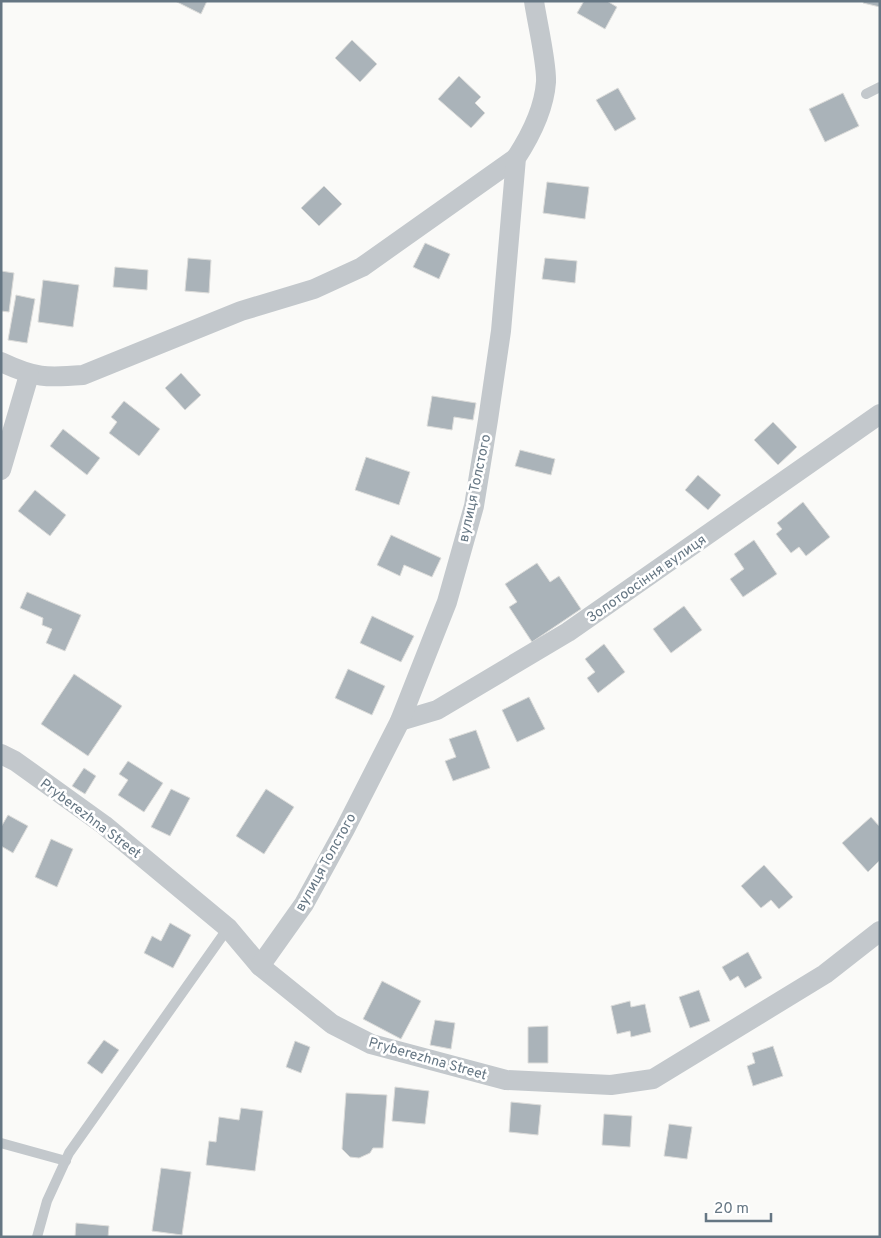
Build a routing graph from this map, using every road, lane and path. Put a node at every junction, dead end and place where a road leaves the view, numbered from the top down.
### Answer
1 (534, 1) edge
2 (880, 87) edge
3 (866, 94) dead end
4 (516, 158) junction
5 (1, 362) edge
6 (29, 375) junction
7 (880, 414) edge
8 (1, 470) edge
9 (400, 721) junction
10 (1, 754) edge
11 (228, 928) junction
12 (880, 930) edge
13 (260, 966) junction
14 (1, 1143) edge
15 (66, 1161) junction
16 (38, 1237) edge

1 - 4 street, вулиця Толстого
2 - 3 lane
4 - 6 street
4 - 9 street, вулиця Толстого
5 - 6 street
6 - 8 street
7 - 9 street, Золотоосіння вулиця
9 - 13 street, вулиця Толстого
10 - 11 street, Pryberezhna Street
11 - 13 street, Pryberezhna Street
11 - 15 lane
12 - 13 street, Pryberezhna Street
14 - 15 lane
15 - 16 lane

